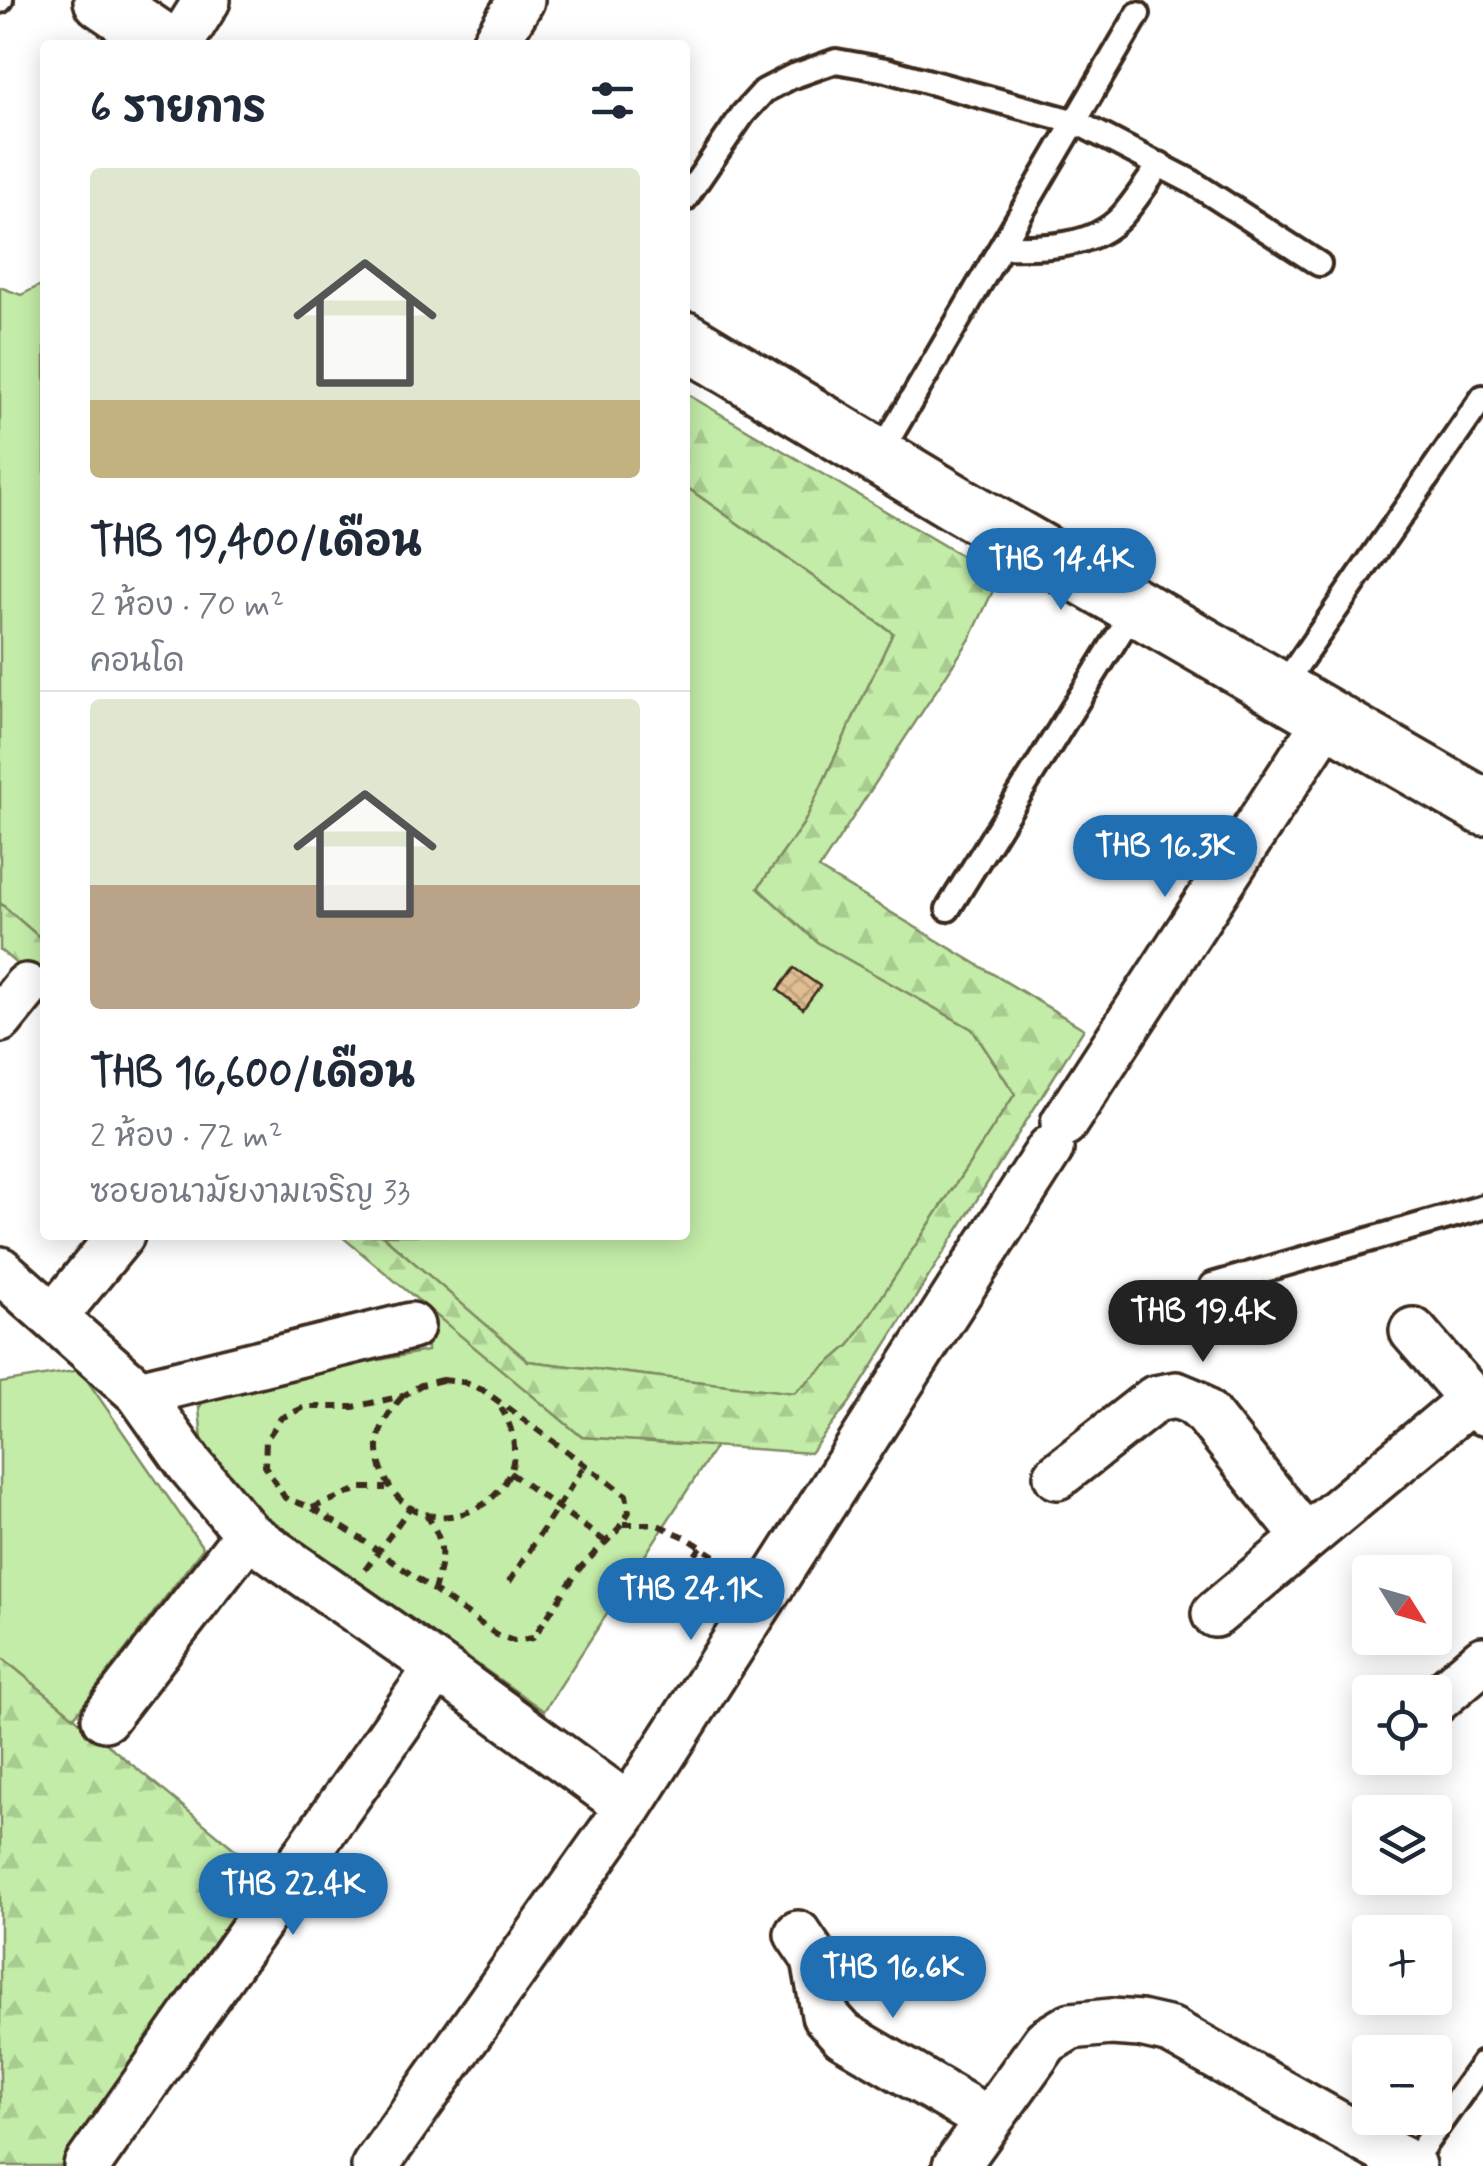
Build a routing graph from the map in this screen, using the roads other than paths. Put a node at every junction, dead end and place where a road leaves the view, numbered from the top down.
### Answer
1 (102, 0) edge
2 (207, 0) edge
3 (521, 0) edge
4 (1138, 14) dead end
5 (161, 40) edge
6 (182, 40) edge
7 (497, 40) edge
8 (1076, 122) junction
9 (1160, 164) junction
10 (690, 192) edge
11 (1002, 247) junction
12 (1318, 264) dead end
13 (690, 343) edge
14 (1483, 396) edge
15 (878, 457) junction
16 (1136, 607) junction
17 (1280, 690) junction
18 (1328, 718) junction
19 (1483, 807) edge
20 (948, 909) dead end
21 (1483, 1207) edge
22 (117, 1240) edge
23 (0, 1270) edge
24 (1212, 1285) dead end
25 (54, 1317) junction
26 (411, 1326) dead end
27 (1413, 1331) dead end
28 (138, 1393) junction
29 (1477, 1406) edge
30 (1056, 1476) dead end
31 (248, 1534) junction
32 (1306, 1537) junction
33 (1214, 1614) dead end
34 (1483, 1660) edge
35 (438, 1667) junction
36 (1452, 1686) edge
37 (105, 1718) dead end
38 (629, 1807) junction
39 (798, 1934) dead end
40 (1483, 2063) edge
41 (988, 2120) junction
42 (1411, 2165) edge
43 (86, 2166) edge
44 (375, 2166) edge
45 (956, 2166) edge

1 - 5 street
2 - 6 street
3 - 7 street
4 - 8 lane
8 - 9 lane
8 - 10 lane
8 - 11 lane
9 - 11 lane
9 - 12 lane
11 - 15 lane
13 - 15 street
14 - 17 lane
15 - 16 street
16 - 17 street
16 - 20 lane
17 - 18 street
18 - 19 street
18 - 38 street
21 - 24 lane
22 - 25 street
23 - 25 street
25 - 28 street
26 - 28 street
27 - 29 street
28 - 31 street
29 - 32 street
30 - 32 street
31 - 35 street
31 - 37 street
32 - 33 street
34 - 36 street
35 - 38 street
35 - 43 street
38 - 44 street
39 - 41 street
40 - 42 lane
41 - 42 street
41 - 45 street

